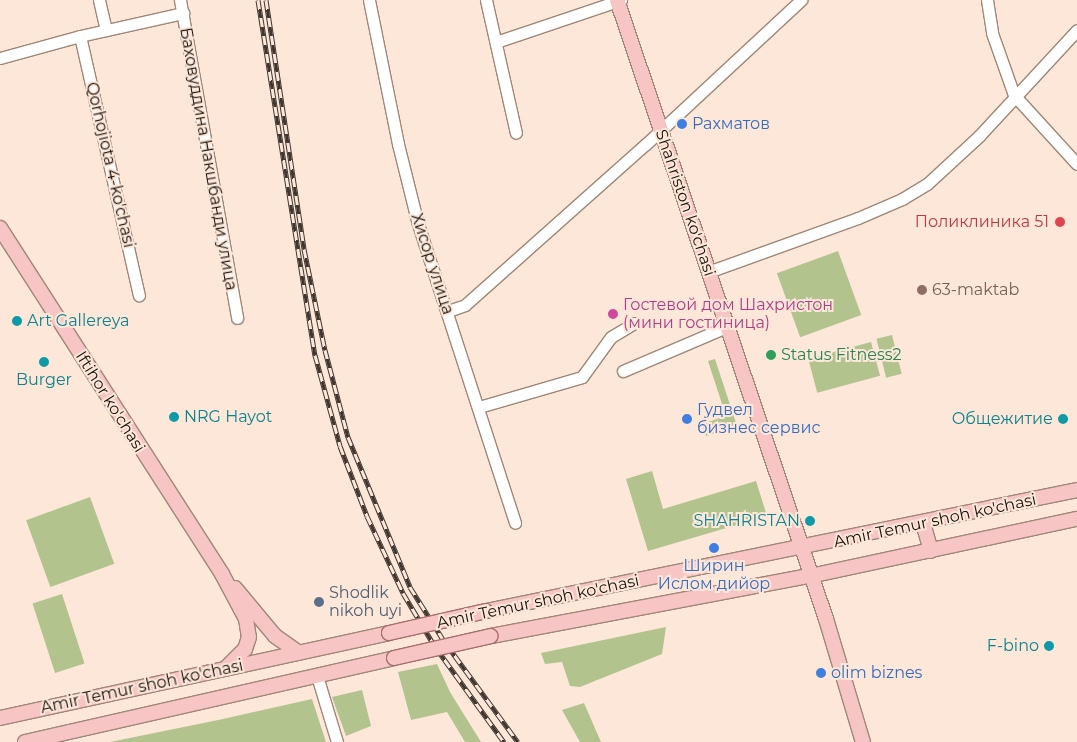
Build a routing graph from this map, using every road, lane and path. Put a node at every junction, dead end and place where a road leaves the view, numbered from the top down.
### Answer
1 (99, 0) edge
2 (180, 0) edge
3 (369, 0) edge
4 (486, 0) edge
5 (801, 0) edge
6 (987, 0) edge
7 (618, 1) edge
8 (182, 13) junction
9 (106, 30) junction
10 (1077, 30) edge
11 (80, 36) junction
12 (496, 42) junction
13 (0, 58) edge
14 (1014, 95) junction
15 (660, 129) junction
16 (516, 133) dead end
17 (1077, 164) edge
18 (0, 228) edge
19 (708, 272) junction
20 (139, 295) dead end
21 (448, 311) junction
22 (237, 318) dead end
23 (634, 323) dead end
24 (726, 327) junction
25 (624, 372) dead end
26 (478, 407) junction
27 (1077, 490) edge
28 (1077, 519) edge
29 (515, 522) dead end
30 (923, 523) junction
31 (802, 549) junction
32 (931, 551) junction
33 (222, 574) junction
34 (810, 576) junction
35 (300, 653) junction
36 (225, 669) junction
37 (317, 676) junction
38 (0, 718) edge
39 (25, 742) edge
40 (337, 742) edge
41 (862, 742) edge

1 - 9 street
2 - 8 street, Баховуддина Накшбанди улица
3 - 21 street, Хисор улица
4 - 12 street
5 - 15 street
6 - 14 street
7 - 12 street
7 - 15 main road, Shahriston ko'chasi
8 - 9 street
8 - 22 street, Баховуддина Накшбанди улица
9 - 11 street
10 - 14 street
11 - 13 street
11 - 20 street, Qorhojiota 4-ko'chasi
12 - 16 street
14 - 17 street
14 - 19 street
15 - 19 main road, Shahriston ko'chasi
15 - 21 street
18 - 33 main road, Iftihor ko'chasi
19 - 24 main road, Shahriston ko'chasi
21 - 26 street, Хисор улица
23 - 26 street
24 - 25 street
24 - 31 main road, Shahriston ko'chasi
26 - 29 street, Хисор улица
27 - 30 main road, Amir Temur shoh ko'chasi
28 - 32 main road, Amir Temur shoh ko'chasi
30 - 31 main road, Amir Temur shoh ko'chasi
30 - 32 main road
31 - 34 main road, Shahriston ko'chasi
31 - 35 main road, Amir Temur shoh ko'chasi, bridge
32 - 34 main road, Amir Temur shoh ko'chasi
33 - 35 main road, Iftihor ko'chasi
33 - 36 main road, Iftihor ko'chasi
34 - 37 main road, Amir Temur shoh ko'chasi, bridge
34 - 41 main road, Shahriston ko'chasi
35 - 36 main road, Amir Temur shoh ko'chasi
36 - 38 main road, Amir Temur shoh ko'chasi
37 - 39 main road, Amir Temur shoh ko'chasi
37 - 40 street

